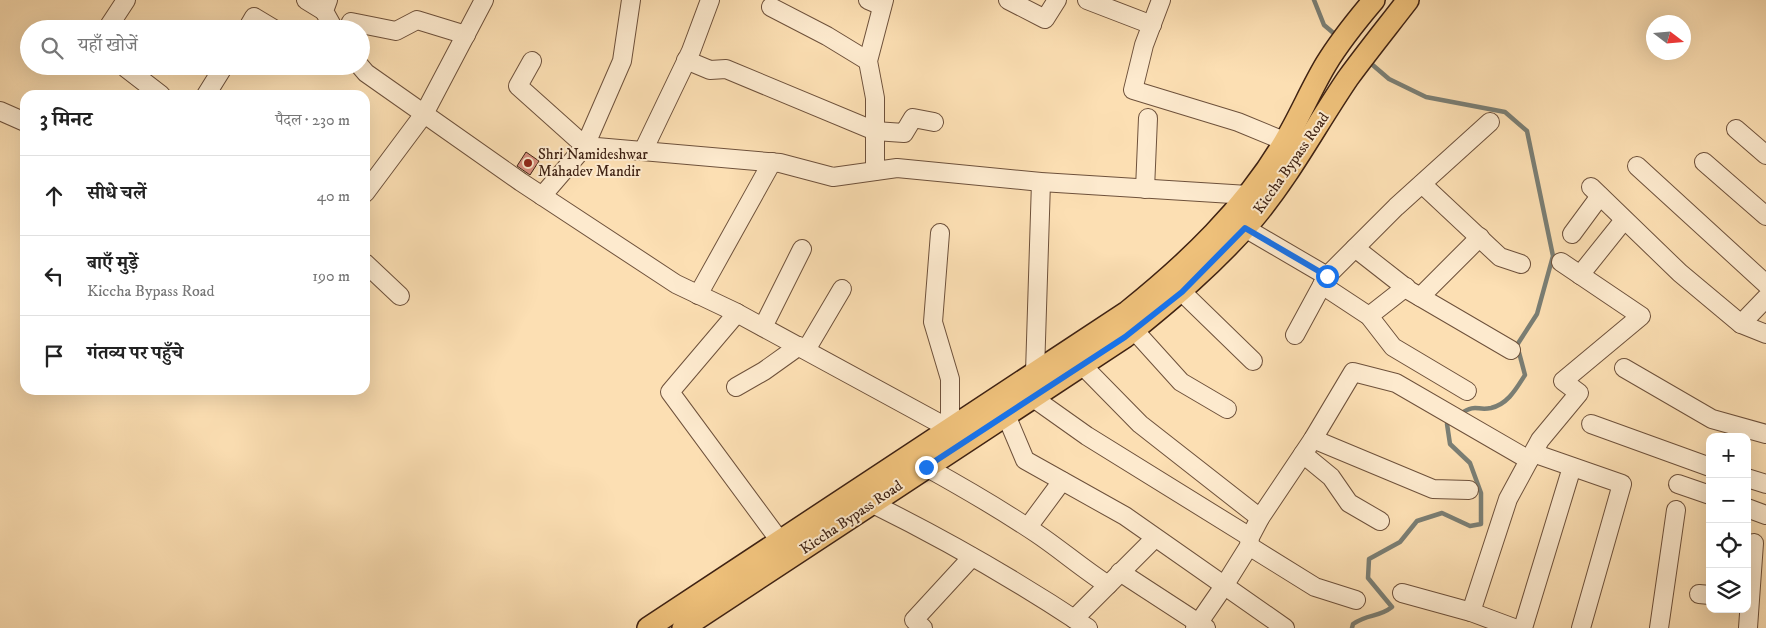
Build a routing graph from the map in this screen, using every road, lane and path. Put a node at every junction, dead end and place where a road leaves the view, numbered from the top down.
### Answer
1 (126, 0) edge
2 (306, 0) edge
3 (484, 0) edge
4 (631, 0) edge
5 (710, 0) edge
6 (1008, 0) edge
7 (1057, 0) edge
8 (1088, 0) edge
9 (1161, 0) edge
10 (1408, 0) edge
11 (878, 2) edge
12 (326, 5) edge
13 (771, 7) dead end
14 (1367, 8) edge
15 (113, 20) edge
16 (331, 20) edge
17 (1152, 25) junction
18 (370, 26) edge
19 (466, 34) junction
20 (532, 60) dead end
21 (686, 60) junction
22 (868, 61) junction
23 (135, 75) edge
24 (218, 75) edge
25 (369, 75) edge
26 (155, 90) edge
27 (209, 90) edge
28 (0, 111) edge
29 (424, 114) junction
30 (1148, 118) dead end
31 (20, 120) edge
32 (934, 122) dead end
33 (1490, 122) dead end
34 (1736, 129) dead end
35 (875, 131) junction
36 (1284, 142) junction
37 (585, 146) junction
38 (643, 151) junction
39 (1766, 155) edge
40 (772, 162) junction
41 (1704, 162) dead end
42 (1638, 166) dead end
43 (875, 171) junction
44 (370, 181) edge
45 (1042, 182) junction
46 (1422, 184) junction
47 (1144, 189) junction
48 (1248, 195) junction
49 (542, 196) junction
50 (1766, 216) edge
51 (1624, 220) junction
52 (1245, 228) junction
53 (940, 233) dead end
54 (1572, 234) dead end
55 (1480, 236) junction
56 (1355, 248) junction
57 (802, 249) dead end
58 (1561, 262) dead end
59 (1520, 264) dead end
60 (370, 268) edge
61 (1580, 275) junction
62 (1324, 281) junction
63 (1183, 282) junction
64 (1766, 284) edge
65 (1406, 287) junction
66 (842, 290) dead end
67 (698, 295) junction
68 (400, 296) dead end
69 (1420, 297) junction
70 (1766, 298) edge
71 (737, 313) junction
72 (1369, 316) junction
73 (1741, 324) junction
74 (763, 326) junction
75 (1134, 330) junction
76 (1766, 334) edge
77 (1295, 335) dead end
78 (803, 348) junction
79 (1510, 350) dead end
80 (1252, 361) dead end
81 (1081, 364) junction
82 (1624, 368) dead end
83 (1035, 372) junction
84 (736, 387) dead end
85 (1467, 391) dead end
86 (1032, 397) junction
87 (1226, 409) dead end
88 (1006, 415) junction
89 (1591, 424) dead end
90 (1766, 434) edge
91 (955, 437) junction
92 (1313, 439) junction
93 (1303, 454) junction
94 (1531, 456) junction
95 (1706, 466) edge
96 (926, 467) junction
97 (1572, 467) junction
98 (1751, 479) edge
99 (1062, 481) junction
100 (1678, 484) dead end
101 (1766, 484) edge
102 (1469, 490) dead end
103 (1706, 494) edge
104 (867, 495) junction
105 (1751, 509) edge
106 (1676, 510) dead end
107 (1766, 515) edge
108 (1260, 518) junction
109 (1380, 521) dead end
110 (1028, 527) junction
111 (1156, 538) junction
112 (780, 541) junction
113 (1250, 542) junction
114 (1754, 543) dead end
115 (972, 557) junction
116 (1751, 577) edge
117 (1114, 578) junction
118 (1224, 586) junction
119 (1402, 593) dead end
120 (1356, 600) dead end
121 (1472, 612) junction
122 (1749, 613) edge
123 (689, 616) edge
124 (1081, 623) edge
125 (657, 626) edge
126 (1200, 626) edge
127 (923, 628) edge
128 (1285, 628) edge
129 (1514, 628) edge
130 (1523, 628) edge
131 (1581, 628) edge
132 (1659, 628) edge
133 (1748, 628) edge

1 - 15 street
2 - 12 street
3 - 19 street
4 - 37 street
5 - 21 street
6 - 7 street
8 - 17 street
9 - 17 street
10 - 52 main road, Kiccha Bypass Road
11 - 22 street
12 - 16 street
13 - 22 street
14 - 36 main road
17 - 36 street
18 - 19 street
19 - 29 street
20 - 37 street
21 - 35 street
21 - 38 street
22 - 35 street
23 - 26 street
24 - 27 street
25 - 29 street
28 - 31 street
29 - 44 street
29 - 49 street
30 - 47 street
32 - 35 street
33 - 46 street
34 - 39 street
35 - 43 street
36 - 48 main road
37 - 38 street
37 - 49 street
38 - 40 street
40 - 43 street
40 - 67 street
41 - 50 street
42 - 64 street
43 - 45 street
45 - 47 street
45 - 83 street
46 - 55 street
46 - 56 street
47 - 48 street
48 - 63 main road
49 - 67 street
51 - 54 street
51 - 61 street
51 - 73 street
52 - 62 street
52 - 63 main road, Kiccha Bypass Road
53 - 91 street
55 - 59 street
55 - 69 street
56 - 62 street
56 - 65 street
57 - 74 street
58 - 61 street
60 - 68 street
61 - 94 street
62 - 72 street
62 - 77 street
63 - 75 main road, Kiccha Bypass Road
63 - 80 street
63 - 83 main road
65 - 69 street
65 - 72 street
66 - 78 street
67 - 71 street
69 - 79 street
70 - 73 street
71 - 74 street
71 - 112 street
72 - 85 street
73 - 76 street
74 - 78 street
75 - 81 main road, Kiccha Bypass Road
75 - 87 street
78 - 84 street
78 - 91 street
81 - 86 main road, Kiccha Bypass Road
81 - 108 street
82 - 90 street
83 - 91 main road
86 - 88 main road, Kiccha Bypass Road
86 - 113 street
88 - 91 main road, Kiccha Bypass Road
88 - 99 street
89 - 95 street
91 - 96 main road, Kiccha Bypass Road
91 - 104 main road
92 - 93 street
92 - 94 street
92 - 102 street
93 - 108 street
93 - 109 street
94 - 97 street
94 - 121 street
96 - 104 main road, Kiccha Bypass Road
96 - 110 street
97 - 130 street
97 - 131 street
98 - 101 street
99 - 110 street
99 - 111 street
100 - 103 street
104 - 112 main road
104 - 115 street
104 - 123 main road, Kiccha Bypass Road
105 - 107 street
106 - 132 street
108 - 113 street
110 - 117 street
111 - 117 street
111 - 118 street
112 - 123 main road
113 - 118 street
113 - 120 street
114 - 116 street
115 - 124 street
115 - 127 street
117 - 124 street
117 - 126 street
118 - 126 street
118 - 128 street
119 - 121 street
121 - 129 street
122 - 133 street
123 - 125 main road

